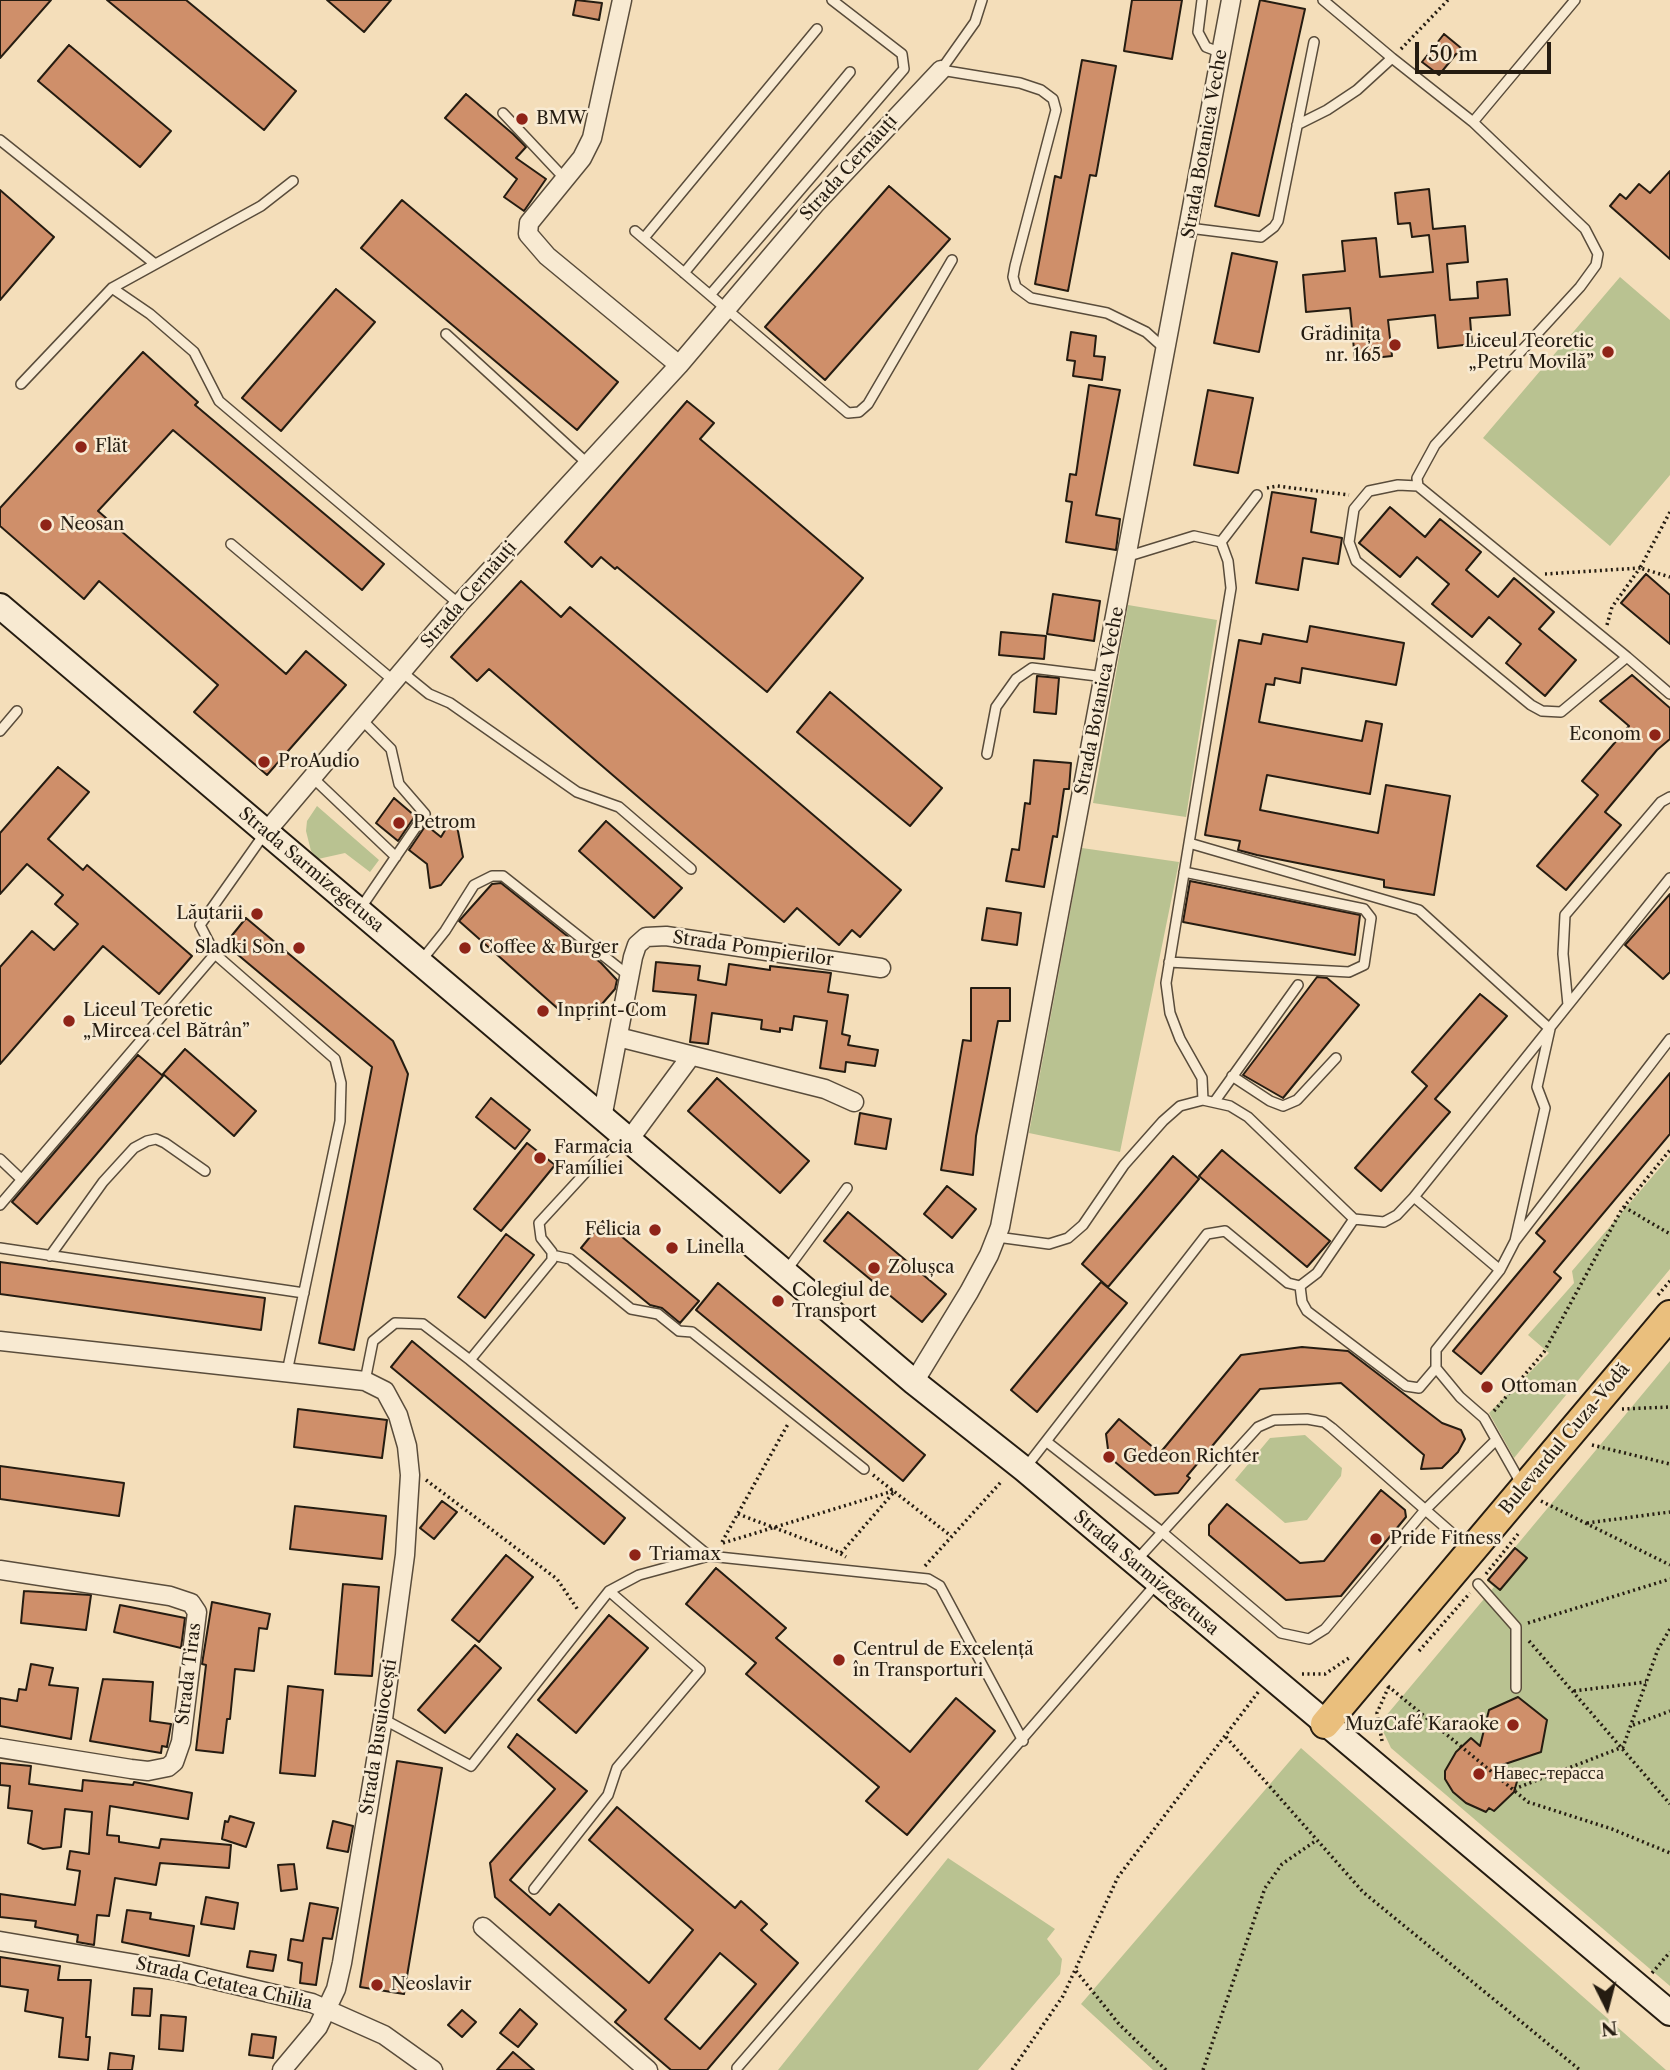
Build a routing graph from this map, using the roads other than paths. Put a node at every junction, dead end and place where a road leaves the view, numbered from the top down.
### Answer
1 (622, 0) edge
2 (832, 0) edge
3 (982, 0) edge
4 (1202, 0) edge
5 (1231, 0) edge
6 (1323, 0) edge
7 (1575, 0) edge
8 (817, 29) dead end
9 (1314, 42) dead end
10 (1222, 53) junction
11 (1392, 58) junction
12 (941, 70) junction
13 (850, 72) dead end
14 (503, 113) dead end
15 (1473, 122) junction
16 (1297, 125) junction
17 (0, 140) edge
18 (565, 179) junction
19 (293, 181) dead end
20 (1189, 228) junction
21 (635, 231) dead end
22 (644, 239) junction
23 (952, 260) dead end
24 (155, 264) junction
25 (684, 273) junction
26 (112, 288) junction
27 (710, 295) junction
28 (727, 309) junction
29 (446, 334) dead end
30 (1167, 350) junction
31 (679, 365) junction
32 (21, 384) dead end
33 (587, 464) junction
34 (1418, 486) junction
35 (1257, 495) road end
36 (1221, 542) junction
37 (232, 544) dead end
38 (1129, 556) junction
39 (459, 604) junction
40 (3, 614) edge
41 (1627, 657) junction
42 (398, 676) junction
43 (1105, 677) junction
44 (1670, 694) edge
45 (17, 711) dead end
46 (361, 719) junction
47 (0, 731) edge
48 (987, 754) dead end
49 (312, 777) junction
50 (1670, 797) edge
51 (266, 832) junction
52 (1189, 843) junction
53 (396, 857) junction
54 (691, 869) dead end
55 (1184, 872) junction
56 (1670, 878) edge
57 (359, 911) junction
58 (215, 954) junction
59 (1169, 962) junction
60 (420, 963) junction
61 (881, 968) dead end
62 (629, 976) junction
63 (1298, 985) dead end
64 (1569, 1005) junction
65 (1550, 1029) junction
66 (618, 1037) junction
67 (1670, 1039) edge
68 (691, 1056) junction
69 (1336, 1058) dead end
70 (1232, 1076) junction
71 (1203, 1100) junction
72 (1215, 1101) junction
73 (854, 1102) dead end
74 (602, 1118) junction
75 (625, 1137) junction
76 (0, 1159) edge
77 (205, 1171) dead end
78 (21, 1179) junction
79 (847, 1188) dead end
80 (1414, 1197) junction
81 (0, 1205) edge
82 (1354, 1219) junction
83 (997, 1237) junction
84 (1515, 1241) junction
85 (0, 1248) edge
86 (552, 1255) junction
87 (50, 1256) junction
88 (1500, 1270) junction
89 (785, 1272) junction
90 (1300, 1286) junction
91 (304, 1293) junction
92 (1670, 1315) edge
93 (0, 1341) edge
94 (470, 1360) junction
95 (1436, 1368) junction
96 (286, 1374) junction
97 (365, 1381) junction
98 (914, 1382) junction
99 (1496, 1440) junction
100 (1046, 1442) junction
101 (864, 1469) road end
102 (1024, 1469) junction
103 (1523, 1487) junction
104 (1424, 1510) junction
105 (1162, 1532) junction
106 (1472, 1550) junction
107 (711, 1556) junction
108 (1133, 1563) junction
109 (0, 1570) edge
110 (1157, 1583) junction
111 (1478, 1584) dead end
112 (609, 1591) junction
113 (1517, 1688) dead end
114 (383, 1719) junction
115 (1325, 1724) junction
116 (1023, 1741) junction
117 (0, 1748) edge
118 (534, 1889) dead end
119 (484, 1927) dead end
120 (0, 1941) edge
121 (327, 2009) junction
122 (1670, 2013) edge
123 (737, 2068) edge
124 (282, 2070) edge
125 (433, 2070) edge
126 (648, 2070) edge

1 - 18 street
2 - 27 lane
3 - 12 lane
4 - 10 lane
5 - 10 street, Strada Botanica Veche
6 - 11 lane
7 - 15 lane
8 - 22 lane
9 - 16 lane
10 - 20 street, Strada Botanica Veche
11 - 15 lane
11 - 16 lane
12 - 28 street, Strada Cernăuți
12 - 30 lane
13 - 25 lane
14 - 18 lane
15 - 34 lane
16 - 20 lane
17 - 24 lane
18 - 31 street
19 - 24 lane
20 - 30 street, Strada Botanica Veche
21 - 22 lane
22 - 25 lane
23 - 28 lane
24 - 26 lane
25 - 27 lane
26 - 32 lane
26 - 39 lane
27 - 28 lane
28 - 31 street, Strada Cernăuți
29 - 33 lane
30 - 38 street, Strada Botanica Veche
31 - 33 street, Strada Cernăuți
33 - 39 street, Strada Cernăuți
34 - 41 lane
34 - 41 lane
35 - 36 lane
36 - 38 lane
36 - 52 lane
37 - 42 lane
38 - 43 street, Strada Botanica Veche
39 - 42 street, Strada Cernăuți
40 - 51 main road, Strada Sarmizegetusa
41 - 44 lane
42 - 46 street, Strada Cernăuți
42 - 54 lane
43 - 48 lane
43 - 83 street, Strada Botanica Veche
45 - 47 lane
46 - 49 street, Strada Cernăuți
46 - 53 lane
49 - 51 street, Strada Cernăuți
49 - 53 lane
50 - 64 lane
51 - 57 main road, Strada Sarmizegetusa
51 - 58 lane
52 - 55 lane
52 - 65 lane
53 - 57 lane
55 - 59 lane
55 - 59 lane
56 - 64 lane
57 - 60 main road, Strada Sarmizegetusa
58 - 78 lane
58 - 91 lane
59 - 71 lane
60 - 62 lane
60 - 74 main road, Strada Sarmizegetusa
61 - 62 street, Strada Pompierilor
62 - 66 street, Strada Pompierilor
63 - 70 lane
64 - 65 lane
65 - 80 lane
65 - 84 lane
66 - 68 street
66 - 74 street, Strada Pompierilor
67 - 84 lane
68 - 73 street
68 - 75 street
69 - 70 lane
70 - 72 lane
71 - 72 lane
71 - 83 lane
72 - 82 lane
74 - 75 main road, Strada Sarmizegetusa
75 - 86 lane
75 - 89 main road, Strada Sarmizegetusa
76 - 78 lane
77 - 87 lane
78 - 81 lane
79 - 89 lane
80 - 82 lane
80 - 88 lane
82 - 90 lane
83 - 98 street, Strada Botanica Veche
84 - 88 lane
85 - 87 lane
86 - 94 lane
86 - 101 lane
87 - 91 lane
88 - 95 lane
89 - 98 main road, Strada Sarmizegetusa
90 - 95 lane
90 - 100 lane
91 - 96 lane
92 - 103 main road, Bulevardul Cuza-Vodă
93 - 96 street
94 - 97 lane
94 - 107 lane
95 - 99 lane
96 - 97 street
97 - 114 street, Strada Busuiocești
98 - 102 main road, Strada Sarmizegetusa
99 - 103 lane
99 - 104 lane
100 - 102 lane
100 - 105 lane
102 - 108 main road, Strada Sarmizegetusa
103 - 106 main road, Bulevardul Cuza-Vodă
104 - 105 lane
104 - 105 lane
104 - 106 lane
105 - 108 lane
106 - 115 main road, Bulevardul Cuza-Vodă
107 - 112 lane
107 - 116 lane
108 - 110 main road, Strada Sarmizegetusa
109 - 117 street, Strada Tiras
110 - 115 main road, Strada Sarmizegetusa
110 - 116 lane
111 - 113 lane
112 - 114 lane
112 - 118 lane
114 - 121 street, Strada Busuiocești
115 - 122 main road, Strada Sarmizegetusa
116 - 123 lane
119 - 126 street
120 - 121 street, Strada Cetatea Chilia
121 - 124 street, Strada Busuiocești
121 - 125 street, Strada Cetatea Chilia

